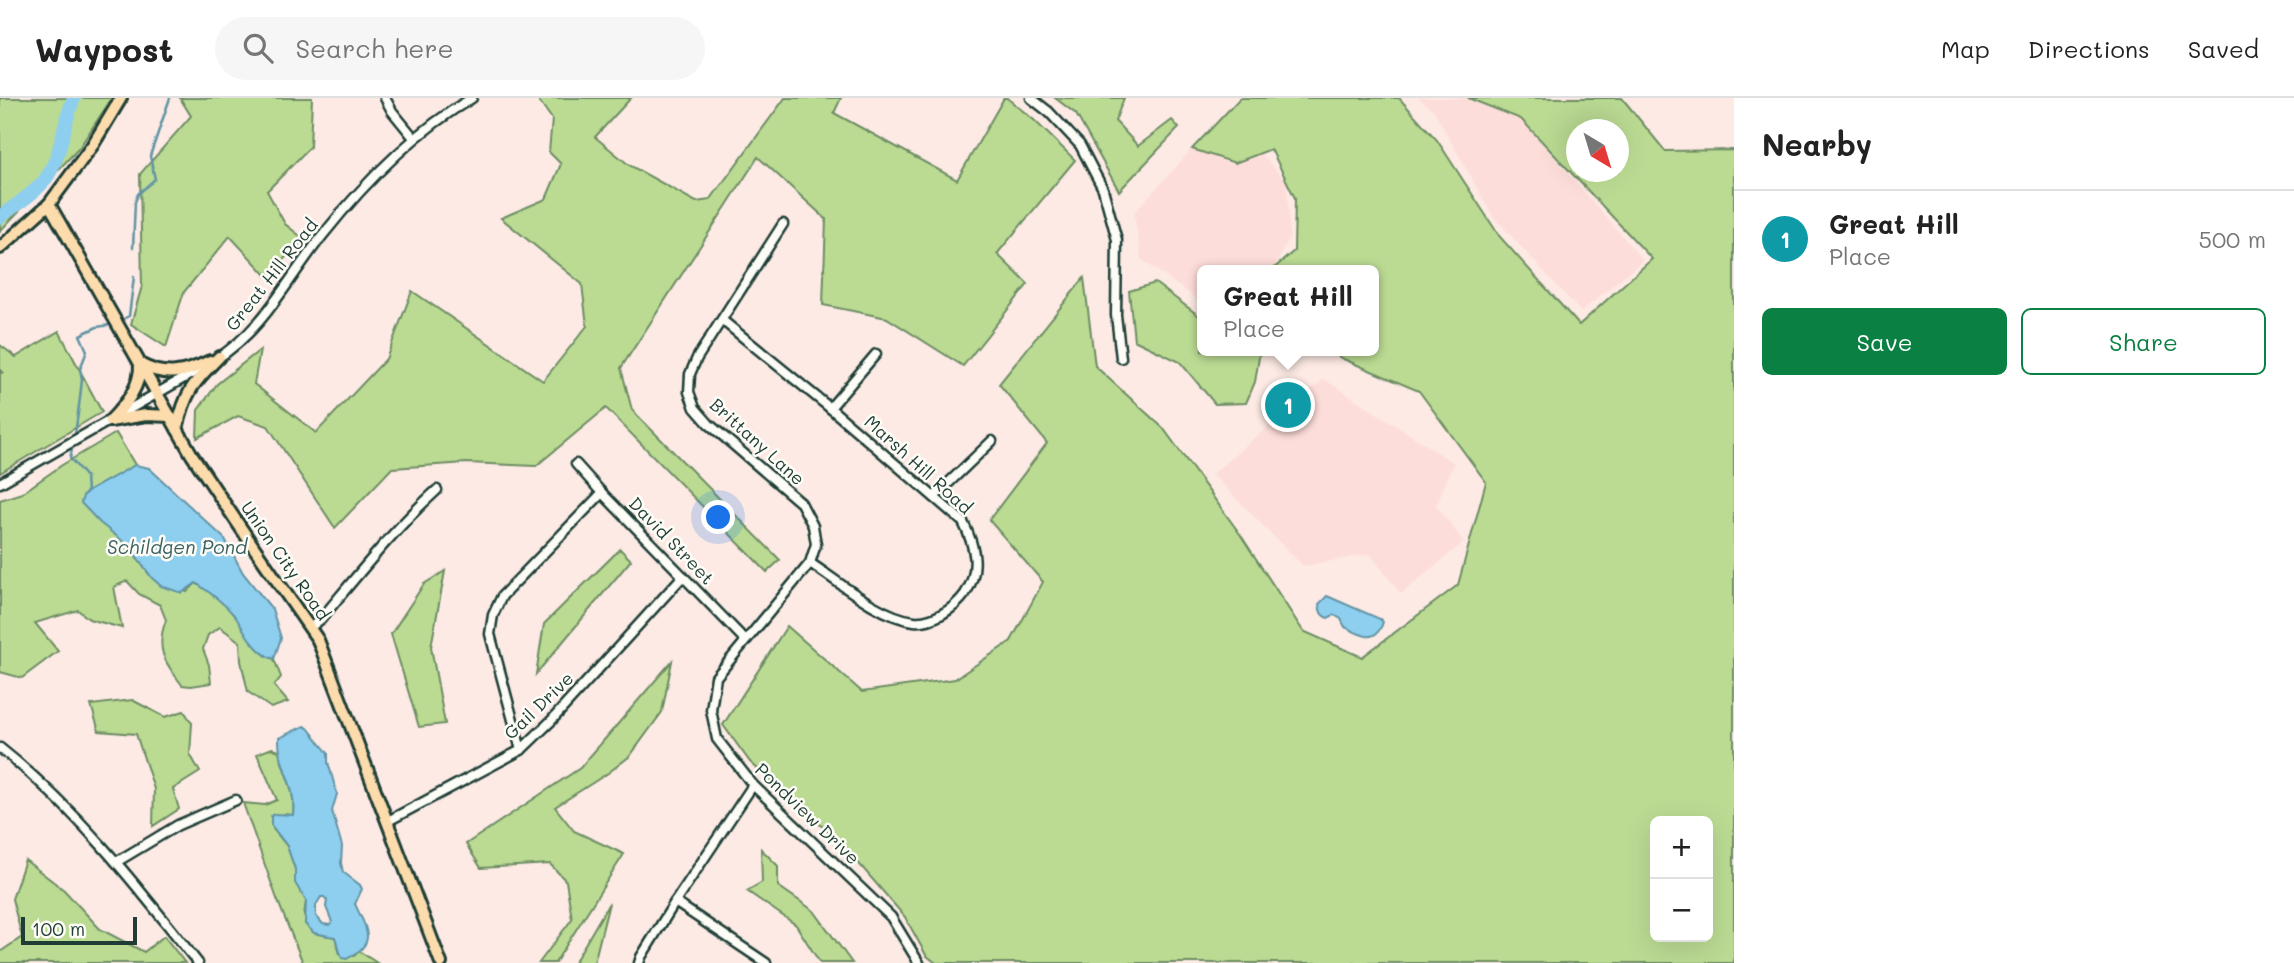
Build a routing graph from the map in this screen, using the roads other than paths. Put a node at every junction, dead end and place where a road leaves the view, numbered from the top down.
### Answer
1 (121, 98) edge
2 (385, 98) edge
3 (472, 98) edge
4 (1031, 98) edge
5 (414, 138) junction
6 (49, 204) junction
7 (783, 223) dead end
8 (0, 248) edge
9 (722, 320) junction
10 (876, 354) dead end
11 (219, 357) junction
12 (1122, 358) dead end
13 (140, 364) junction
14 (158, 395) junction
15 (830, 408) junction
16 (170, 416) junction
17 (110, 421) junction
18 (177, 429) junction
19 (992, 441) dead end
20 (576, 464) dead end
21 (0, 483) edge
22 (437, 490) dead end
23 (602, 493) junction
24 (934, 497) junction
25 (810, 563) junction
26 (683, 576) junction
27 (311, 627) junction
28 (745, 640) junction
29 (0, 748) edge
30 (521, 750) junction
31 (752, 785) junction
32 (236, 800) dead end
33 (388, 821) junction
34 (118, 862) junction
35 (675, 902) junction
36 (198, 963) edge
37 (441, 963) edge
38 (639, 963) edge
39 (766, 963) edge
40 (919, 963) edge

1 - 6 main road
2 - 5 street
3 - 5 street, Great Hill Road
4 - 12 street
5 - 11 street, Great Hill Road
6 - 8 main road
6 - 13 main road, Union City Road
7 - 9 street, Brittany Lane
9 - 15 street, Marsh Hill Road
9 - 25 street, Brittany Lane
10 - 15 street
11 - 13 main road
11 - 14 street, Great Hill Road
11 - 18 main road
13 - 14 main road, Union City Road
13 - 17 main road
14 - 16 main road, Union City Road
14 - 17 street, Great Hill Road
15 - 24 street, Marsh Hill Road
16 - 17 main road
16 - 18 main road, Union City Road
17 - 21 street, Great Hill Road
18 - 27 main road, Union City Road
19 - 24 street
20 - 23 street, David Street
22 - 27 street
23 - 26 street, David Street
23 - 30 street
24 - 25 street, Marsh Hill Road
25 - 28 street
26 - 28 street, David Street
26 - 30 street, Gail Drive
27 - 33 main road, Union City Road
28 - 31 street, Pondview Drive
29 - 34 street
30 - 33 street, Gail Drive
31 - 35 street
31 - 40 street, Pondview Drive
32 - 34 street
33 - 37 main road, Union City Road
34 - 36 street
35 - 38 street
35 - 39 street

